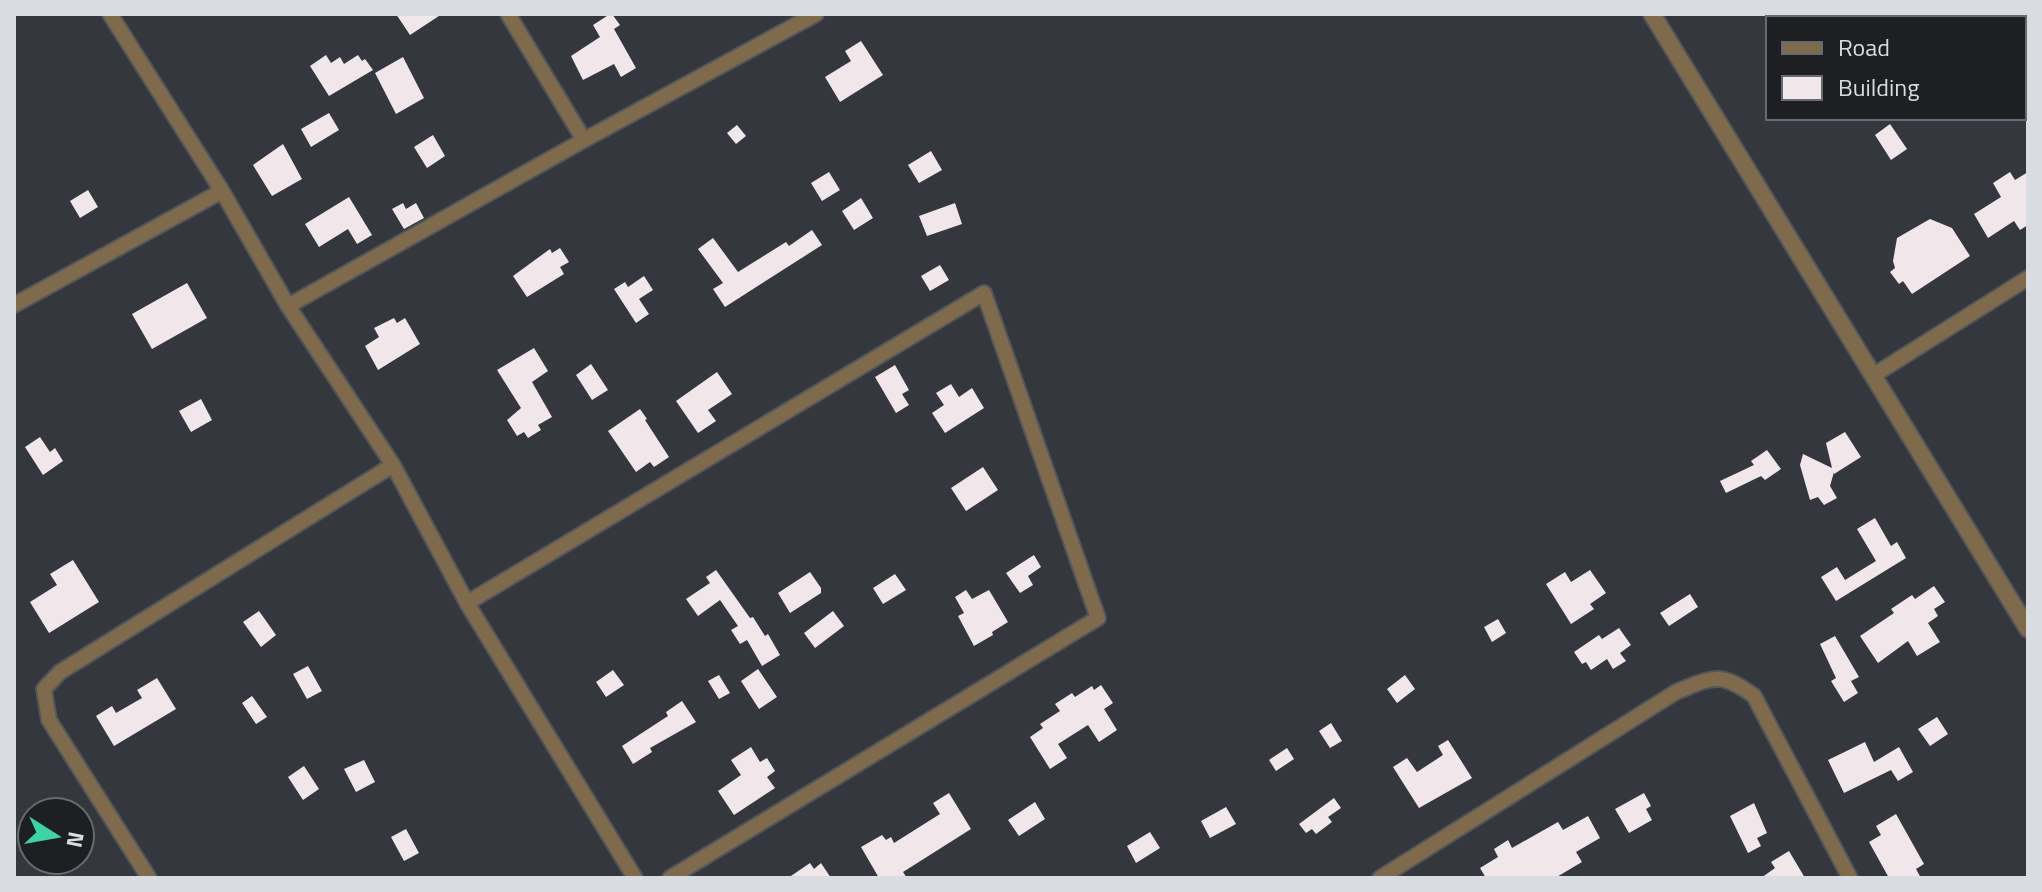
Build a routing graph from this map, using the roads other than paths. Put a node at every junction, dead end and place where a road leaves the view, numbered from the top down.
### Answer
1 (110, 14) edge
2 (508, 14) edge
3 (816, 14) edge
4 (1652, 14) edge
5 (584, 140) junction
6 (222, 191) junction
7 (2028, 278) edge
8 (14, 305) edge
9 (288, 306) junction
10 (1874, 375) junction
11 (393, 465) junction
12 (467, 603) junction
13 (2028, 629) edge
14 (149, 878) edge
15 (635, 878) edge
16 (670, 878) edge
17 (1380, 878) edge
18 (1850, 878) edge

1 - 6 street
2 - 5 street
3 - 5 street
4 - 10 street
5 - 9 street
6 - 8 street
6 - 9 street
7 - 10 street
9 - 11 street
10 - 13 street
11 - 12 street
11 - 14 street
12 - 15 street
12 - 16 street
17 - 18 street

